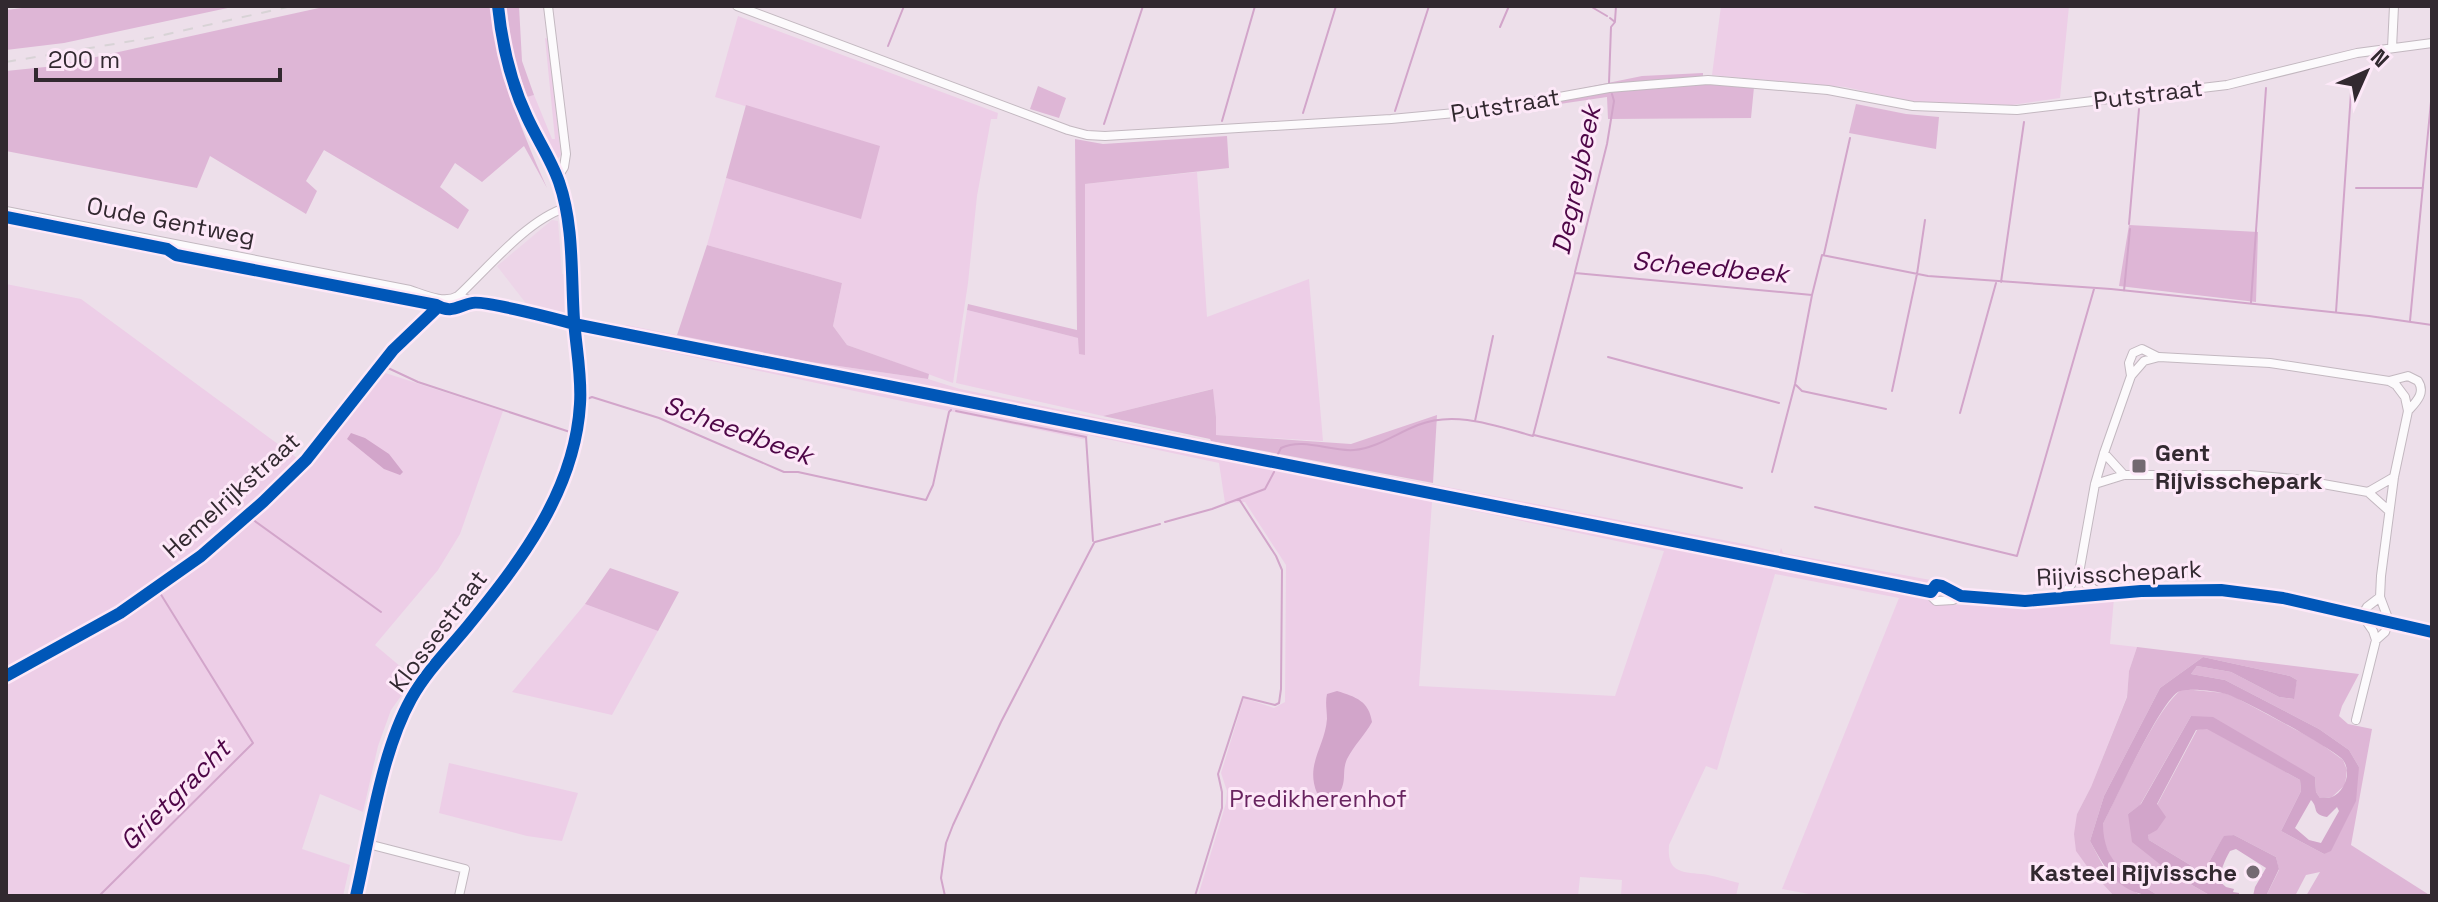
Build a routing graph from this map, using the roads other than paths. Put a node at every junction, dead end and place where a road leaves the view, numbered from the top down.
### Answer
1 (498, 6) edge
2 (548, 6) edge
3 (737, 6) edge
4 (2394, 6) edge
5 (2432, 43) edge
6 (2392, 48) junction
7 (557, 178) junction
8 (565, 208) junction
9 (6, 211) edge
10 (458, 296) junction
11 (445, 300) junction
12 (574, 324) junction
13 (2389, 381) junction
14 (2408, 411) junction
15 (2104, 453) junction
16 (2124, 475) junction
17 (2394, 477) junction
18 (2095, 484) junction
19 (2368, 492) junction
20 (2388, 510) junction
21 (2079, 573) junction
22 (2101, 594) junction
23 (1961, 596) dead end
24 (2380, 597) junction
25 (2062, 598) junction
26 (2362, 615) junction
27 (2389, 621) junction
28 (2432, 632) edge
29 (2376, 640) junction
30 (6, 676) edge
31 (2356, 720) dead end
32 (368, 844) junction
33 (356, 896) edge
34 (459, 896) edge

1 - 7 street
2 - 7 street
3 - 6 street, Putstraat
4 - 6 street
5 - 6 street, Putstraat
7 - 8 street, Klossestraat
8 - 10 street
8 - 12 street, Klossestraat
9 - 11 street, Oude Gentweg
10 - 11 street
10 - 12 street
11 - 30 street, Hemelrijkstraat
12 - 32 street, Klossestraat
13 - 14 street
13 - 14 street, Rijvisschepark
13 - 15 street, Rijvisschepark
14 - 17 street, Rijvisschepark
15 - 16 street
15 - 18 street, Rijvisschepark
16 - 18 street
16 - 19 street
17 - 19 street
17 - 20 street, Rijvisschepark
18 - 21 street, Rijvisschepark
19 - 20 street
20 - 24 street, Rijvisschepark
21 - 22 street, Rijvisschepark
21 - 25 street, Rijvisschepark
22 - 25 street, Rijvisschepark
22 - 26 street, Rijvisschepark
23 - 25 street, Rijvisschepark
24 - 26 street
24 - 27 street, Rijvisschepark
26 - 27 street, Rijvisschepark
26 - 29 street
27 - 28 street, Rijvisschepark
27 - 29 street
29 - 31 street
32 - 33 street, Klossestraat
32 - 34 street

